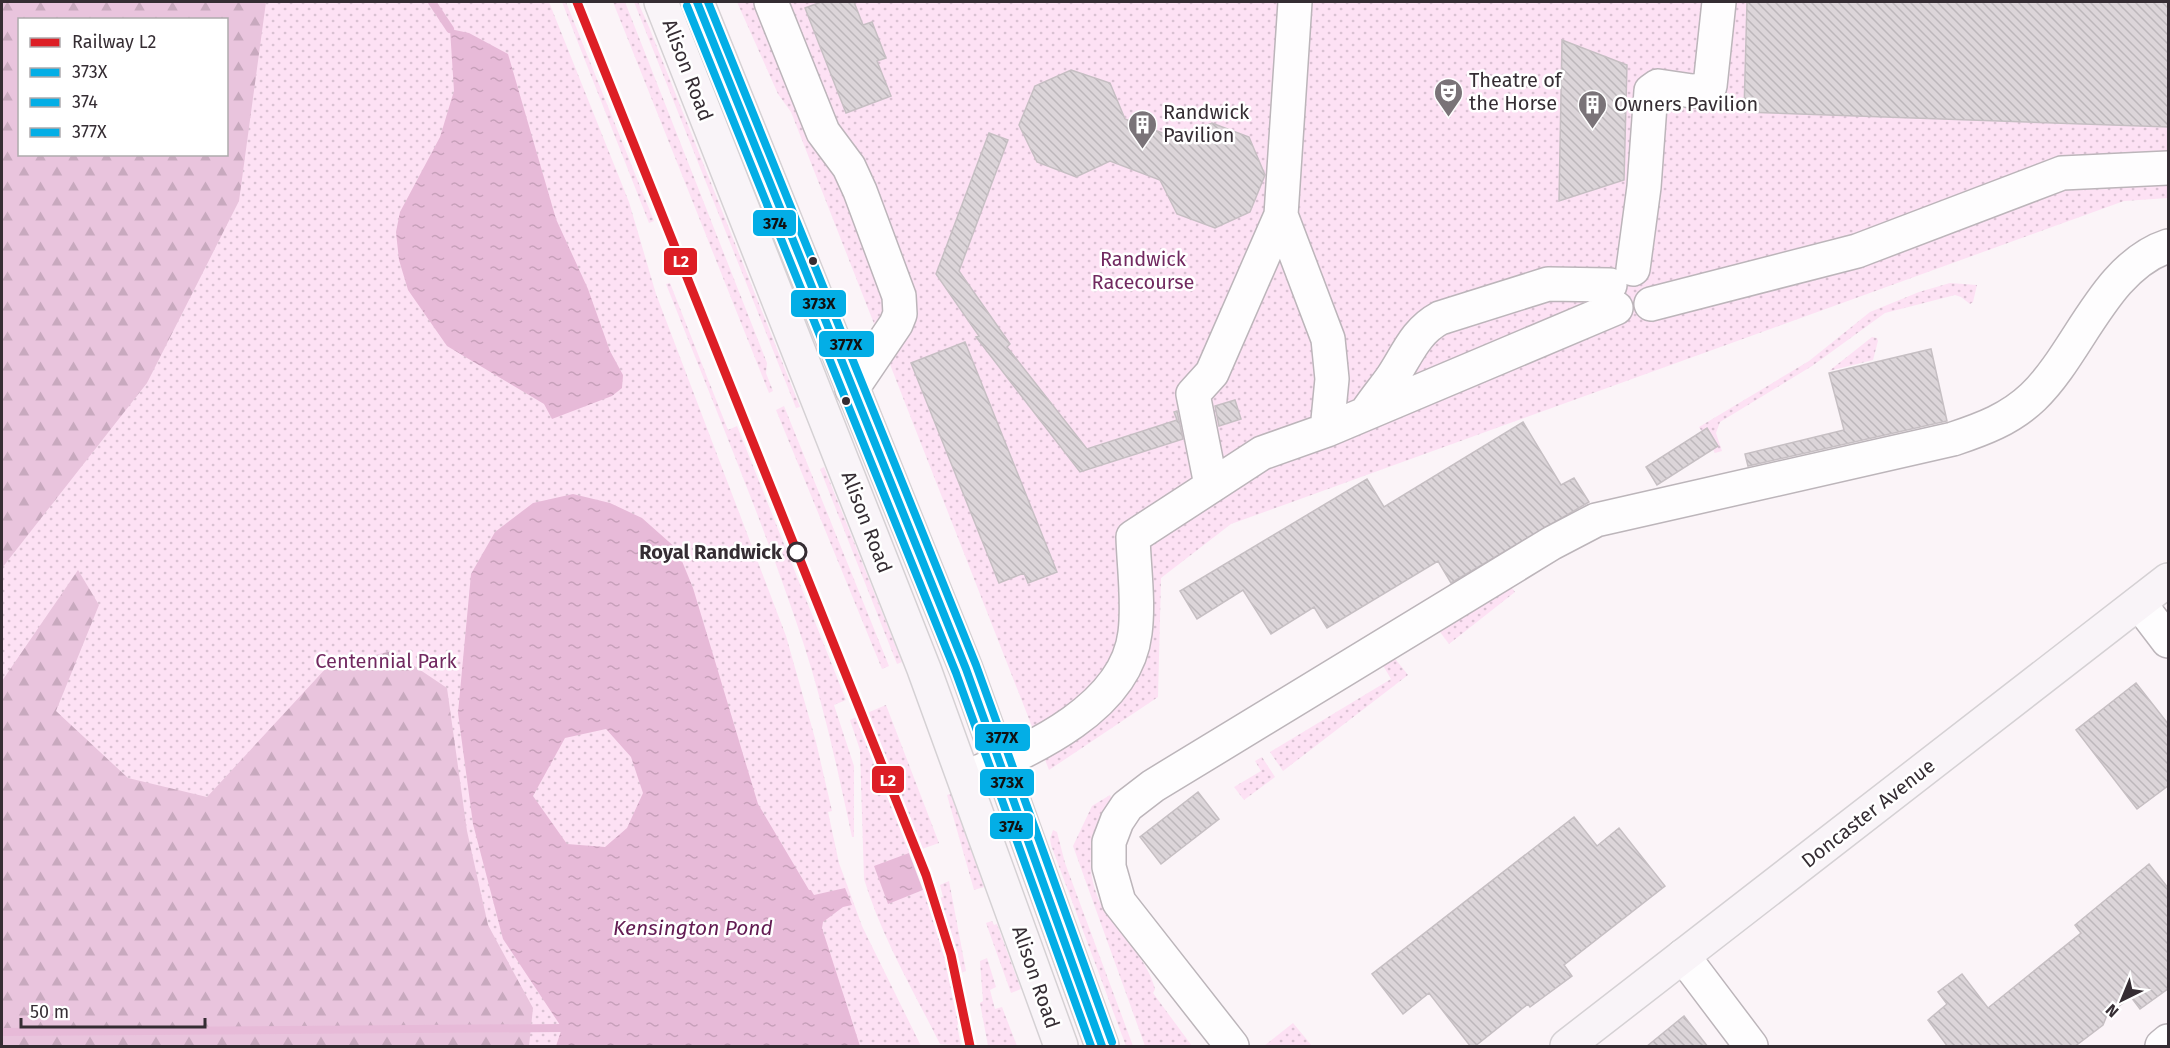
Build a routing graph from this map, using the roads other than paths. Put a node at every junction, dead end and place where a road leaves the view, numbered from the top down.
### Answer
1 (661, 2) edge
2 (697, 2) edge
3 (771, 2) edge
4 (1295, 2) edge
5 (1719, 2) edge
6 (2169, 168) edge
7 (1281, 215) junction
8 (2169, 246) edge
9 (1620, 287) junction
10 (852, 389) junction
11 (1365, 414) junction
12 (1327, 430) junction
13 (1211, 484) junction
14 (2169, 580) edge
15 (2139, 603) junction
16 (2169, 641) edge
17 (1000, 763) junction
18 (965, 778) junction
19 (1683, 956) junction
20 (2169, 1041) edge
21 (1060, 1047) edge
22 (1102, 1047) edge
23 (1232, 1047) edge
24 (1567, 1047) edge
25 (1751, 1047) edge
26 (2162, 1047) edge

1 - 18 main road, Alison Road
2 - 10 main road, Alison Road
3 - 10 street
4 - 7 street
5 - 9 street
6 - 9 street
7 - 12 street
7 - 13 street
8 - 23 street
9 - 11 street
9 - 11 street
10 - 17 main road, Alison Road
11 - 12 street
12 - 13 street
13 - 17 street
14 - 15 main road, Doncaster Avenue
15 - 16 street
15 - 19 main road, Doncaster Avenue
17 - 18 street
17 - 22 main road, Alison Road
18 - 21 main road, Alison Road
19 - 24 main road, Doncaster Avenue
19 - 25 street
20 - 26 street

